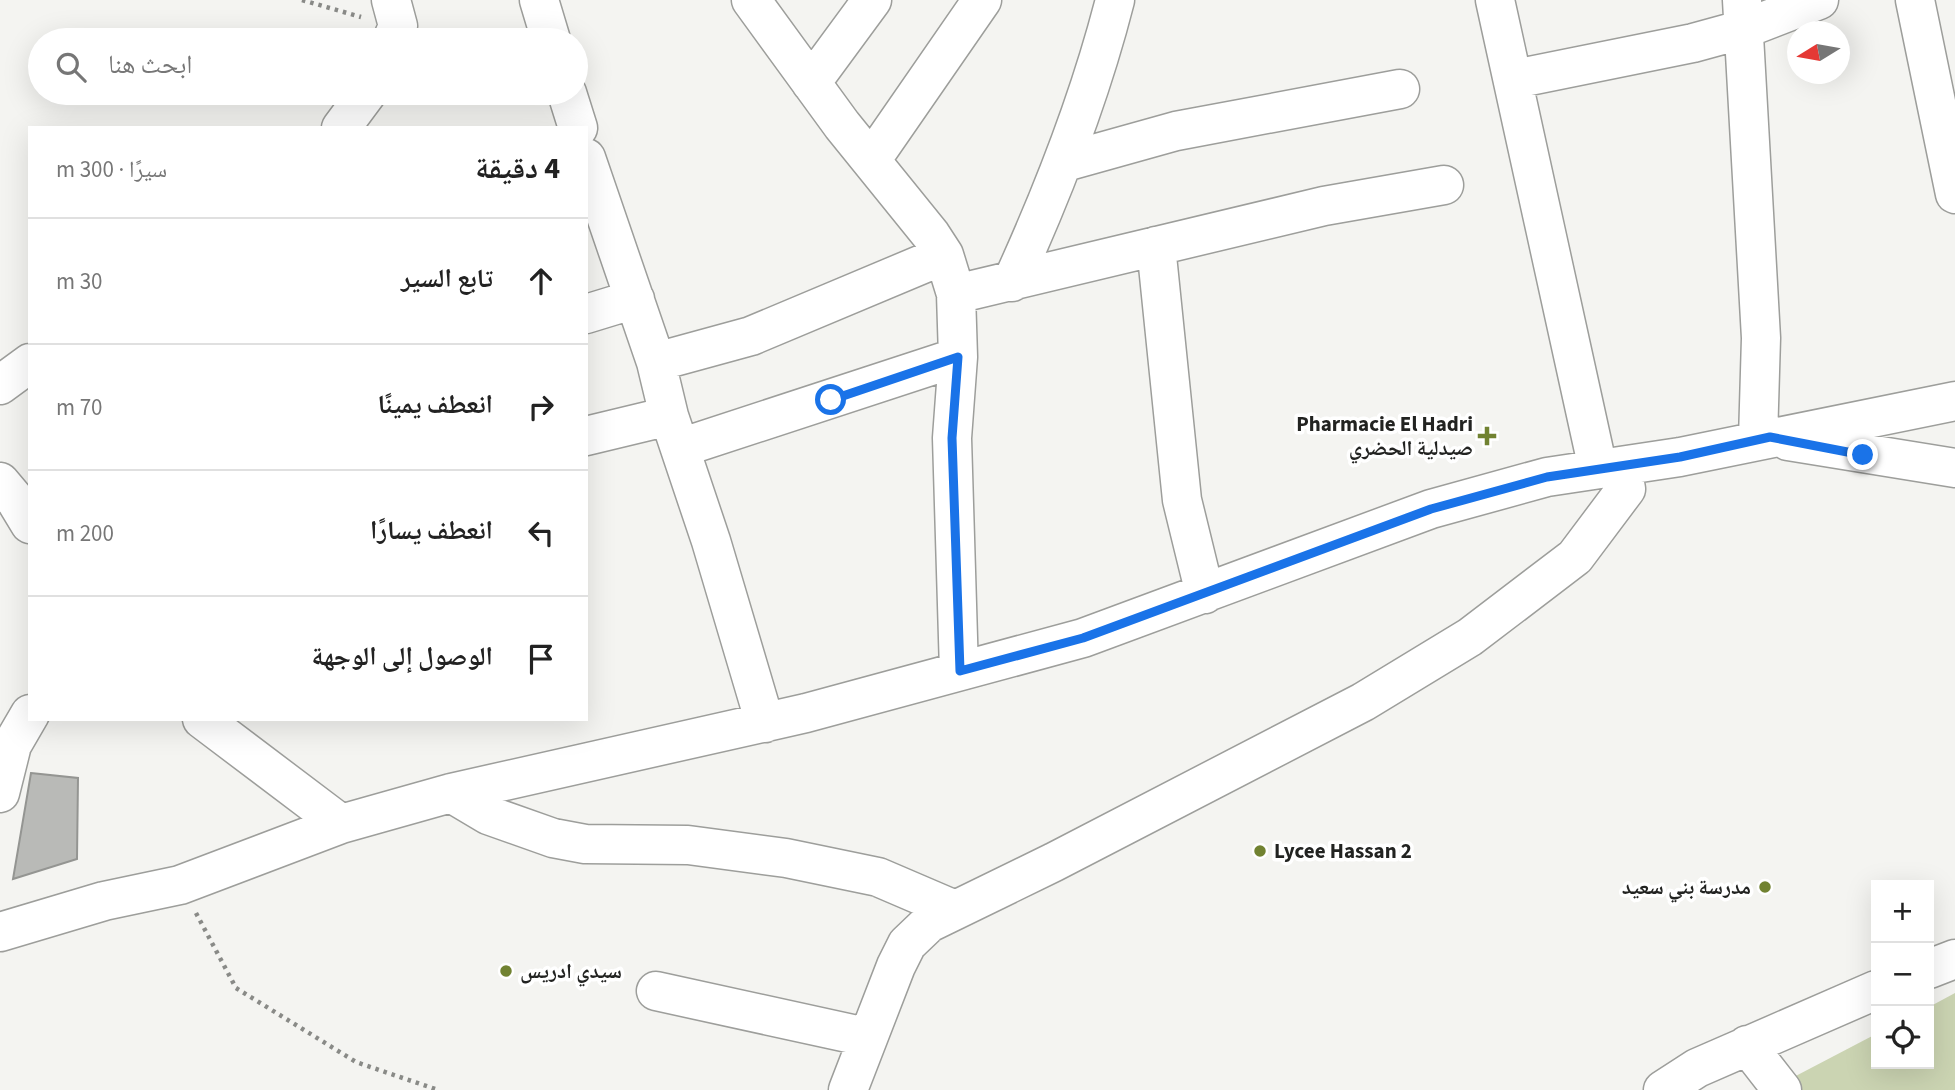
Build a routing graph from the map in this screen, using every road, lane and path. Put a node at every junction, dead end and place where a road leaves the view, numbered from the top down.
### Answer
1 (302, 0) edge
2 (540, 0) edge
3 (751, 0) edge
4 (872, 0) edge
5 (982, 0) edge
6 (1115, 0) edge
7 (1495, 0) edge
8 (1819, 0) edge
9 (1915, 0) edge
10 (1743, 14) edge
11 (394, 22) edge
12 (548, 28) edge
13 (1515, 79) junction
14 (811, 83) junction
15 (1400, 89) dead end
16 (358, 105) edge
17 (571, 105) edge
18 (342, 126) edge
19 (577, 126) edge
20 (873, 159) junction
21 (1065, 162) junction
22 (588, 173) edge
23 (1444, 184) dead end
24 (1955, 194) edge
25 (592, 203) edge
26 (1156, 246) junction
27 (944, 255) junction
28 (1013, 282) junction
29 (956, 294) junction
30 (635, 299) junction
31 (588, 313) edge
32 (958, 357) junction
33 (656, 362) junction
34 (28, 364) edge
35 (0, 385) edge
36 (1955, 401) edge
37 (674, 432) junction
38 (588, 436) edge
39 (1764, 438) junction
40 (1610, 468) junction
41 (1955, 468) edge
42 (1205, 594) junction
43 (960, 671) junction
44 (28, 717) edge
45 (205, 721) edge
46 (765, 723) junction
47 (0, 790) edge
48 (451, 793) junction
49 (341, 824) junction
50 (180, 885) junction
51 (955, 910) junction
52 (0, 932) edge
53 (1955, 960) edge
54 (1934, 967) edge
55 (656, 991) dead end
56 (1871, 992) edge
57 (866, 1037) junction
58 (1747, 1045) junction
59 (438, 1090) edge
60 (848, 1090) edge
61 (1663, 1090) edge
62 (1782, 1090) edge

1 - 11 path
2 - 12 street
3 - 14 street
4 - 14 street
5 - 20 street
6 - 21 street
7 - 13 street
8 - 10 street
9 - 24 street
10 - 13 street
10 - 39 street
13 - 40 street
14 - 20 street
15 - 21 street
16 - 18 street
17 - 19 street
20 - 27 street
21 - 28 street
22 - 25 street
23 - 26 street
25 - 30 street
26 - 28 street
26 - 42 street
27 - 29 street
27 - 33 street
28 - 29 street
29 - 32 street
30 - 31 street
30 - 33 street
32 - 37 street
32 - 43 street
33 - 37 street
34 - 35 street
36 - 39 street
37 - 38 street
37 - 46 street
39 - 40 street
39 - 41 street
40 - 42 street
40 - 51 street
42 - 43 street
43 - 46 street
44 - 47 street
45 - 49 street
46 - 48 street
48 - 49 street
48 - 51 street
49 - 50 street
50 - 52 street
50 - 59 path
51 - 57 street
53 - 54 street
55 - 57 street
56 - 58 street
57 - 60 street
58 - 61 street
58 - 62 street

